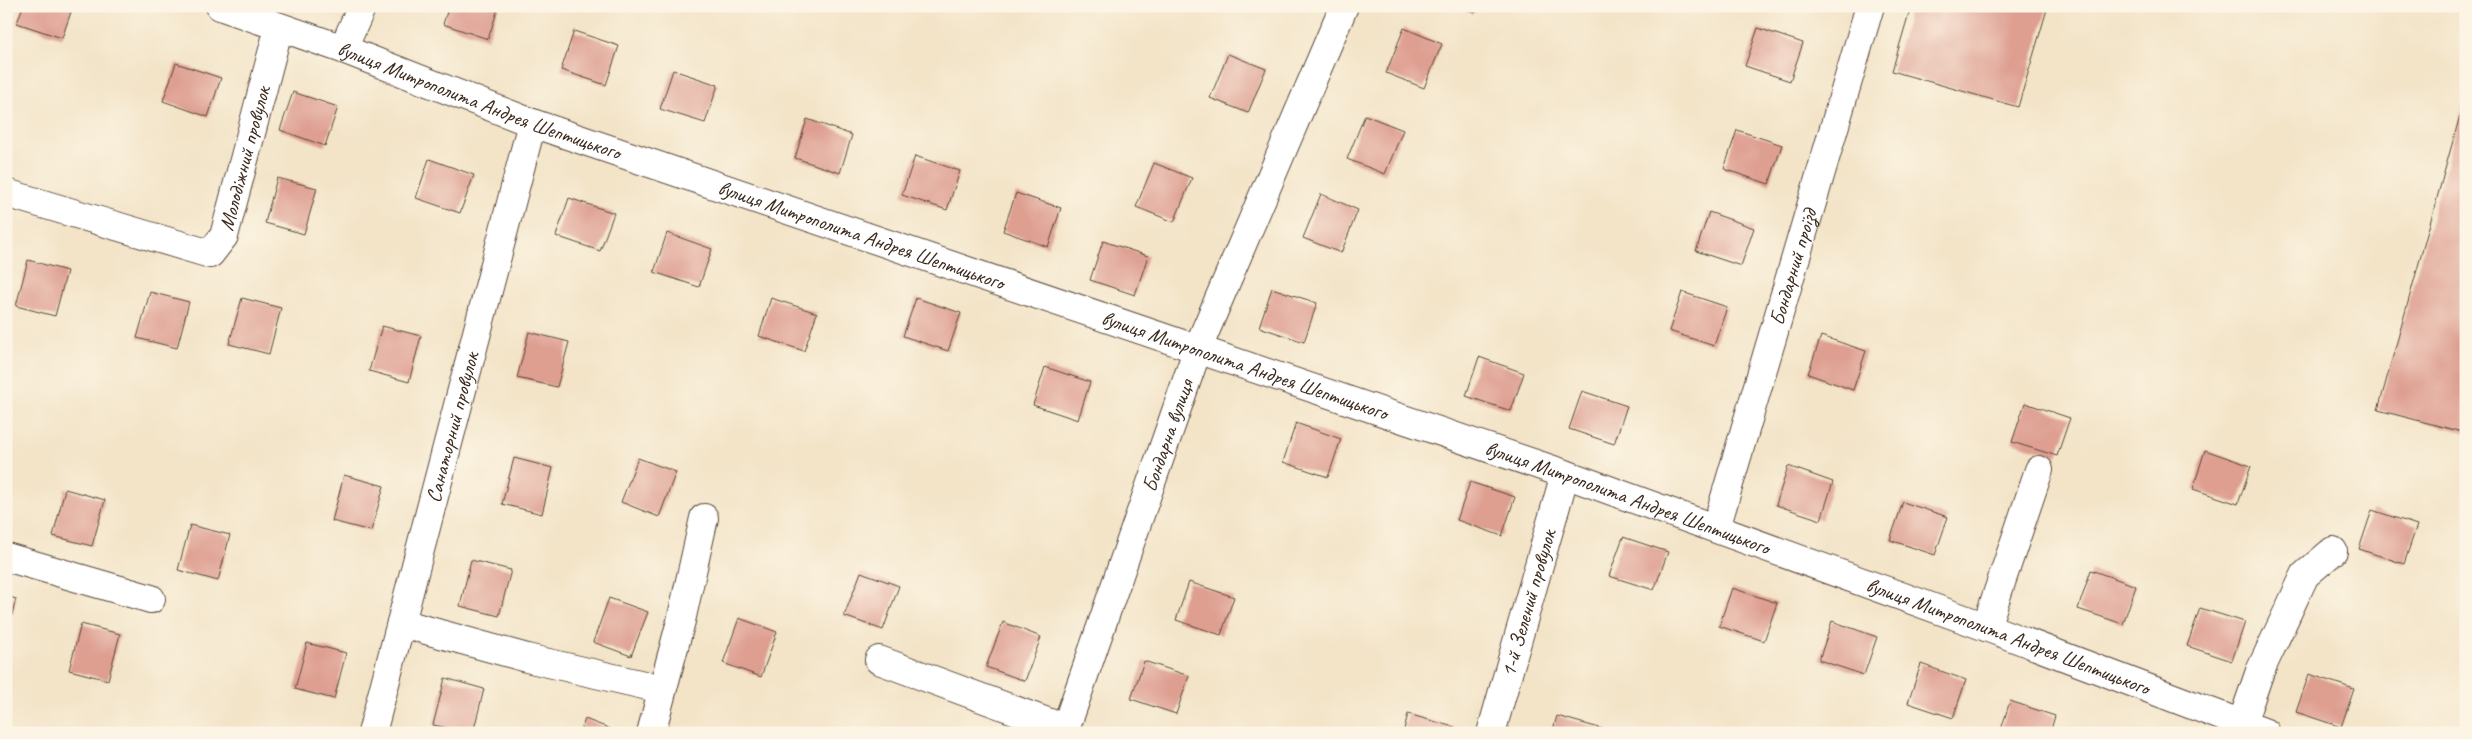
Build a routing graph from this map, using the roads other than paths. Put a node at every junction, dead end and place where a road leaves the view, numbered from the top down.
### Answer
1 (220, 6) edge
2 (362, 6) edge
3 (1344, 6) edge
4 (1870, 6) edge
5 (279, 27) junction
6 (343, 49) junction
7 (532, 123) junction
8 (6, 193) edge
9 (1198, 348) junction
10 (2039, 470) dead end
11 (1565, 474) junction
12 (704, 518) dead end
13 (1716, 528) junction
14 (2333, 552) dead end
15 (6, 558) edge
16 (151, 599) dead end
17 (401, 623) junction
18 (1986, 627) junction
19 (879, 660) dead end
20 (661, 688) junction
21 (2254, 728) edge
22 (1065, 731) edge
23 (372, 733) edge
24 (651, 733) edge
25 (1491, 733) edge

1 - 5 street, вулиця Митрополита Андрея Шептицького
2 - 6 street
3 - 9 street, Бондарна вулиця
4 - 13 street, Бондарний проїзд
5 - 6 street, вулиця Митрополита Андрея Шептицького
5 - 8 street, Молодіжний провулок
6 - 7 street, вулиця Митрополита Андрея Шептицького
7 - 9 street, вулиця Митрополита Андрея Шептицького
7 - 17 street, Санаторний провулок
9 - 11 street, вулиця Митрополита Андрея Шептицького
9 - 22 street, Бондарна вулиця
10 - 18 street
11 - 13 street, вулиця Митрополита Андрея Шептицького
11 - 25 street, 1-й Зелений провулок
12 - 20 street
13 - 18 street, вулиця Митрополита Андрея Шептицького
14 - 21 street
15 - 16 street
17 - 20 street
17 - 23 street, Санаторний провулок
18 - 21 street, вулиця Митрополита Андрея Шептицького
19 - 22 street
20 - 24 street

